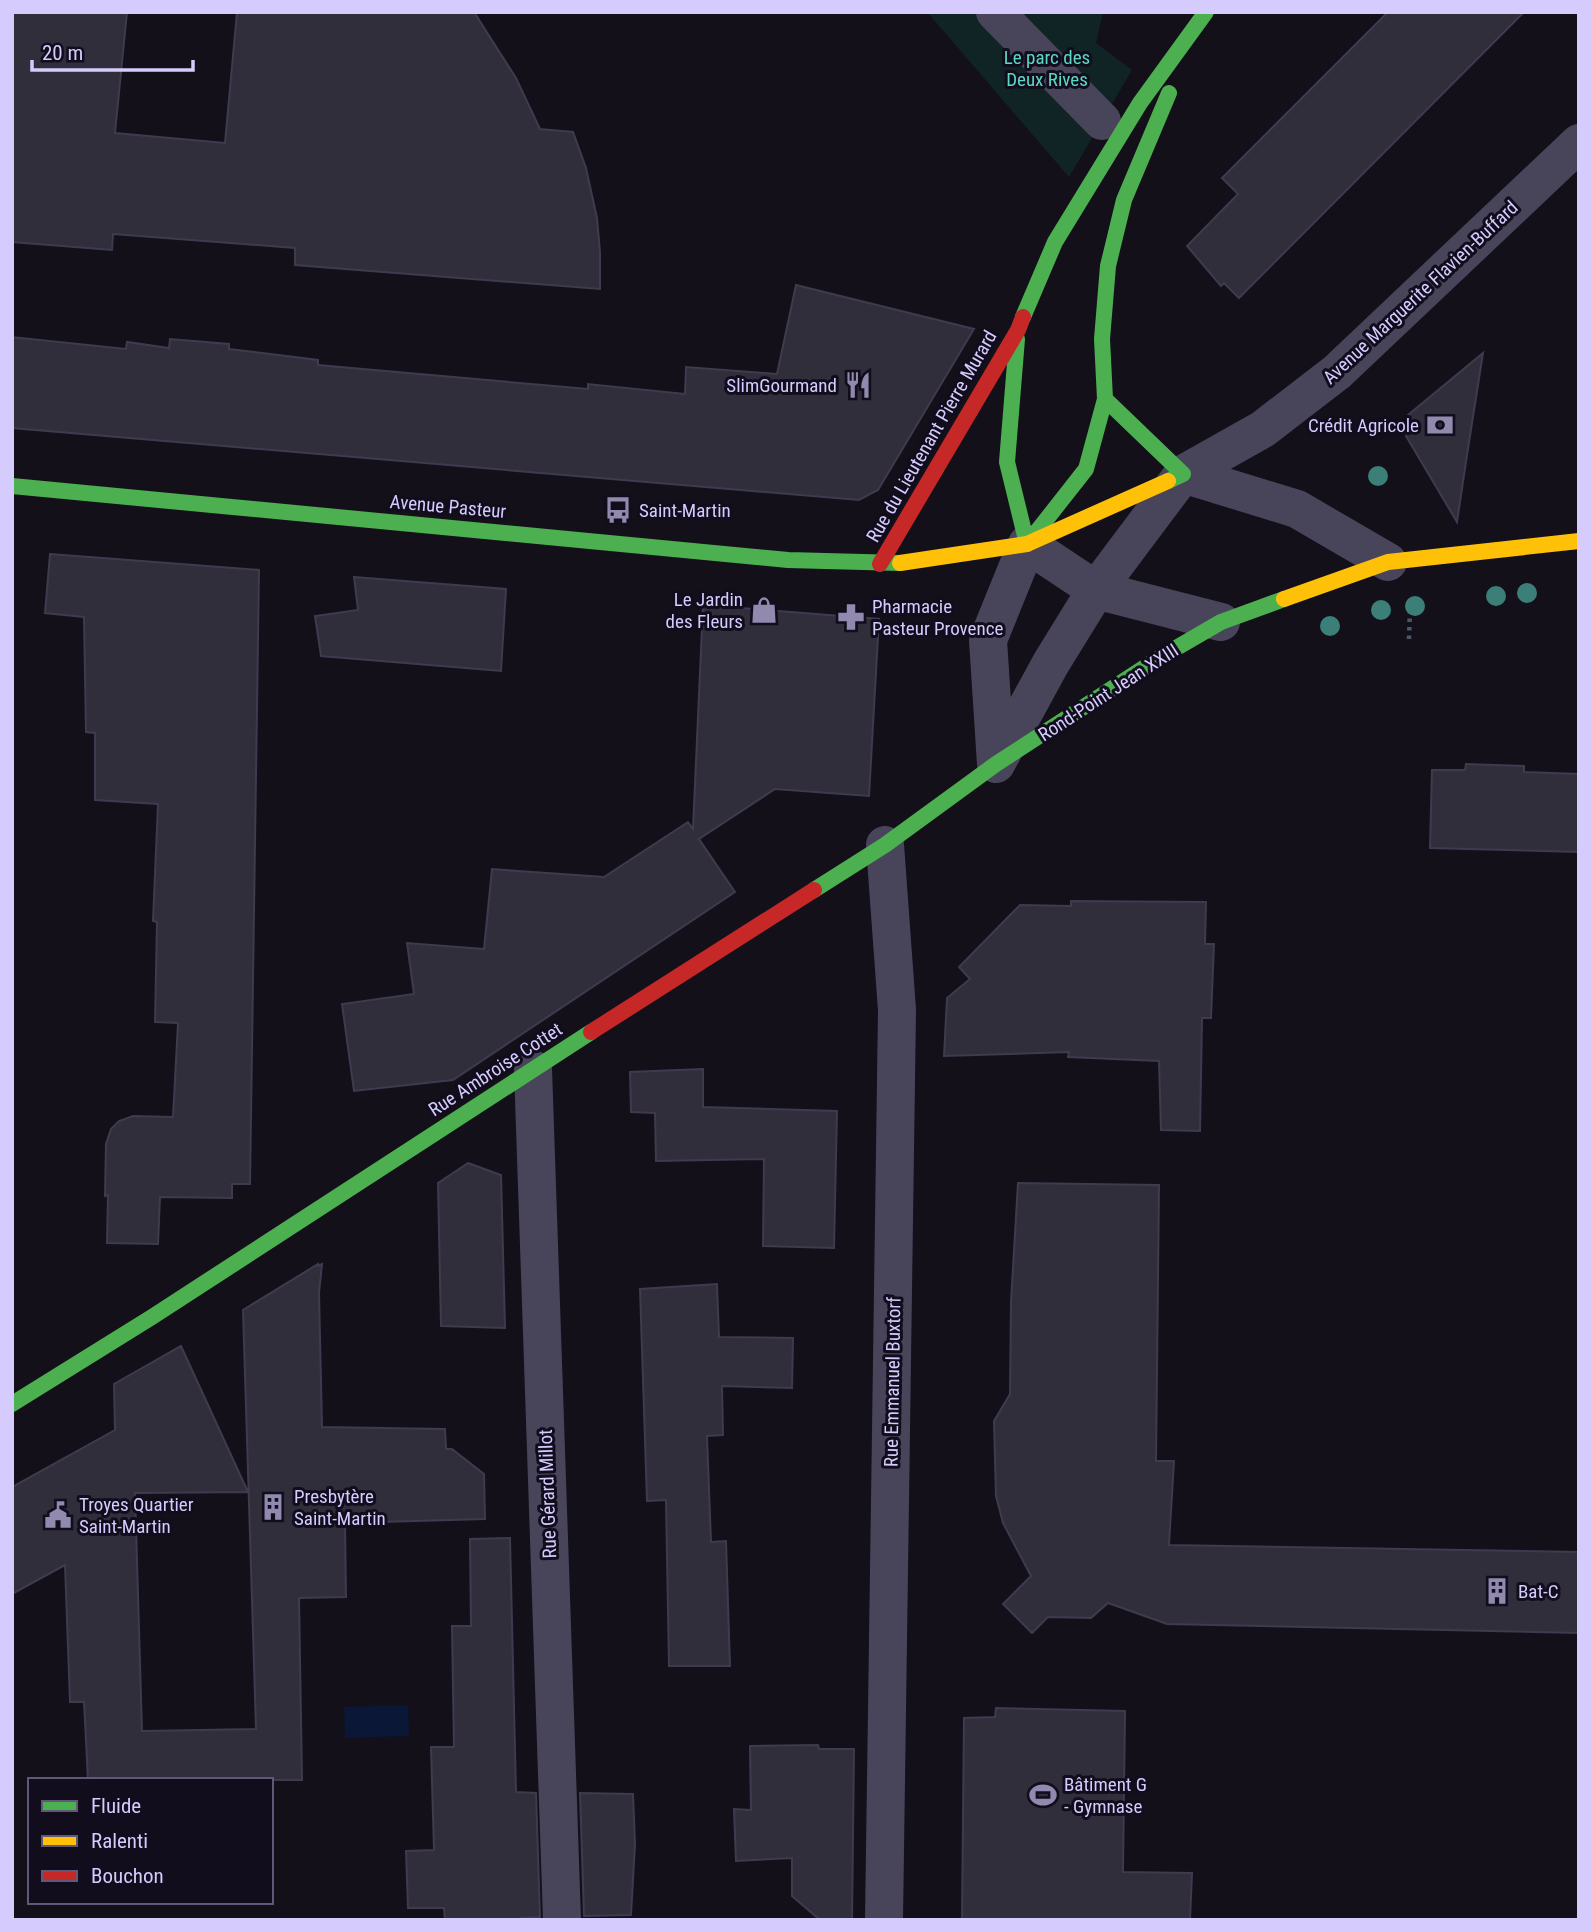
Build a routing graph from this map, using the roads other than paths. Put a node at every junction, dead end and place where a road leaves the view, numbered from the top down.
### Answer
1 (995, 12) edge
2 (1206, 12) edge
3 (1102, 121) dead end
4 (1579, 143) edge
5 (1018, 330) junction
6 (1105, 399) junction
7 (1183, 474) junction
8 (12, 486) edge
9 (1579, 541) edge
10 (1027, 544) junction
11 (1388, 562) junction
12 (880, 564) junction
13 (1096, 590) junction
14 (1221, 622) junction
15 (996, 764) junction
16 (885, 845) junction
17 (533, 1069) junction
18 (12, 1404) edge
19 (562, 1920) edge
20 (884, 1920) edge

1 - 3 street
2 - 5 main road, Rue du Lieutenant Pierre Murard
2 - 6 main road, Rue du Lieutenant Pierre Murard
4 - 7 street, Avenue Marguerite Flavien-Buffard
5 - 10 main road, Rue du Lieutenant Pierre Murard
5 - 12 main road, Rue du Lieutenant Pierre Murard
6 - 7 main road
6 - 10 main road, Rue du Lieutenant Pierre Murard
7 - 10 main road
7 - 11 street
7 - 13 street, Rond-Point Jean XXIII
8 - 12 main road, Avenue Pasteur
9 - 11 main road, Rond-Point Jean XXIII
10 - 12 main road
10 - 13 street, Rond-Point Jean XXIII
10 - 15 street
11 - 14 main road, Rond-Point Jean XXIII
13 - 14 street, Rond-Point Jean XXIII
13 - 15 street, Rond-Point Jean XXIII
14 - 15 main road, Rond-Point Jean XXIII
15 - 16 main road, Rue Ambroise Cottet
16 - 17 main road, Rue Ambroise Cottet
16 - 20 street, Rue Emmanuel Buxtorf
17 - 18 main road, Rue Ambroise Cottet
17 - 19 street, Rue Gérard Millot

